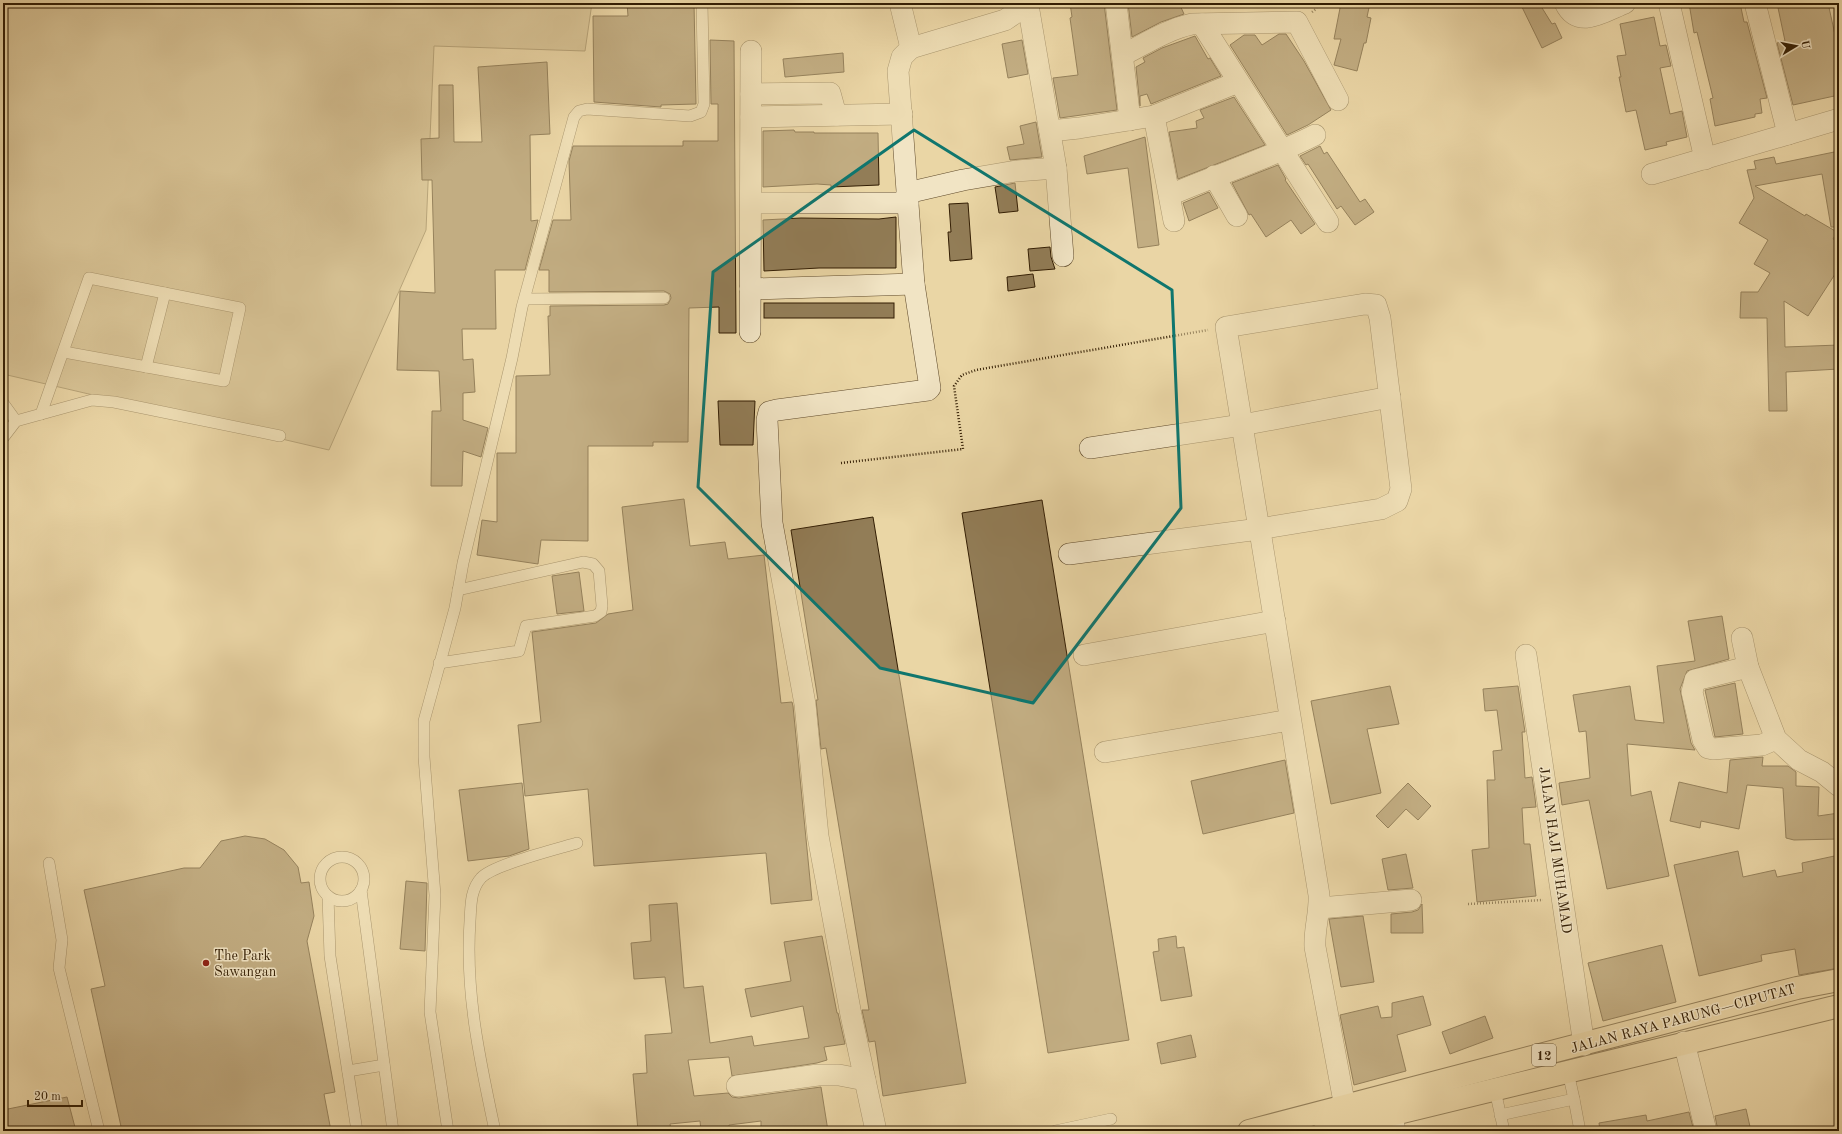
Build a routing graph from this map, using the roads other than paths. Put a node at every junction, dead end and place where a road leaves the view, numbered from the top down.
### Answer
1 (702, 3) edge
2 (900, 3) edge
3 (1116, 3) edge
4 (1565, 3) edge
5 (1625, 3) edge
6 (1669, 3) edge
7 (1755, 3) edge
8 (1029, 4) edge
9 (1202, 24) junction
10 (911, 48) junction
11 (751, 50) dead end
12 (1123, 55) junction
13 (1238, 82) junction
14 (751, 94) junction
15 (1338, 100) dead end
16 (902, 114) junction
17 (836, 115) junction
18 (1154, 116) junction
19 (751, 117) junction
20 (1839, 119) edge
21 (1130, 120) junction
22 (1050, 131) junction
23 (1788, 134) junction
24 (1315, 135) dead end
25 (1282, 152) junction
26 (1705, 159) junction
27 (1056, 168) junction
28 (1652, 174) dead end
29 (1214, 176) junction
30 (1170, 195) junction
31 (908, 198) junction
32 (750, 203) junction
33 (1237, 216) dead end
34 (1174, 221) dead end
35 (1328, 222) dead end
36 (1063, 256) dead end
37 (914, 284) junction
38 (750, 289) junction
39 (165, 293) junction
40 (664, 298) dead end
41 (525, 299) junction
42 (750, 332) dead end
43 (64, 352) junction
44 (146, 367) junction
45 (1390, 398) junction
46 (3, 403) edge
47 (41, 414) junction
48 (16, 421) junction
49 (1242, 425) junction
50 (280, 436) dead end
51 (3, 438) edge
52 (1090, 448) dead end
53 (1260, 529) junction
54 (1069, 554) dead end
55 (458, 590) junction
56 (1275, 621) junction
57 (1742, 638) dead end
58 (1084, 655) dead end
59 (1526, 655) dead end
60 (439, 663) junction
61 (1748, 667) junction
62 (1290, 720) junction
63 (1776, 739) junction
64 (1105, 752) dead end
65 (1839, 786) edge
66 (576, 842) dead end
67 (49, 863) dead end
68 (361, 890) junction
69 (328, 896) junction
70 (1411, 900) dead end
71 (1320, 908) junction
72 (1839, 980) edge
73 (1839, 1006) edge
74 (1684, 1042) junction
75 (1584, 1045) junction
76 (384, 1065) junction
77 (348, 1071) junction
78 (1568, 1072) junction
79 (865, 1080) junction
80 (737, 1086) dead end
81 (1495, 1090) junction
82 (1574, 1099) junction
83 (1500, 1115) junction
84 (1112, 1119) dead end
85 (1335, 1122) edge
86 (1393, 1123) edge
87 (99, 1131) edge
88 (357, 1131) edge
89 (393, 1131) edge
90 (448, 1131) edge
91 (495, 1131) edge
92 (876, 1131) edge
93 (1055, 1131) edge
94 (1249, 1131) edge
95 (1504, 1131) edge
96 (1580, 1131) edge
97 (1706, 1131) edge

1 - 41 lane
2 - 10 street
3 - 12 street
4 - 5 street
6 - 26 street
7 - 23 street
8 - 10 street
8 - 22 street
9 - 12 street
9 - 13 street
9 - 15 street
10 - 16 street
11 - 14 street
12 - 21 street
13 - 18 street
13 - 25 street
14 - 17 street
14 - 19 street
16 - 17 street
16 - 31 street
17 - 19 street
18 - 21 street
18 - 30 street
19 - 32 street
20 - 23 street
21 - 22 street
22 - 27 street
23 - 26 street
24 - 25 street
25 - 29 street
25 - 35 street
26 - 28 street
27 - 31 street
27 - 36 street
29 - 30 street
29 - 33 street
30 - 34 street
31 - 32 street
31 - 37 street
32 - 38 street
37 - 38 street
37 - 79 street
38 - 42 street
39 - 43 lane
39 - 44 lane
39 - 44 lane
40 - 41 lane
41 - 55 lane
43 - 44 lane
43 - 47 lane
45 - 49 street
45 - 49 street
45 - 53 street
46 - 48 lane
47 - 48 lane
47 - 50 lane
48 - 51 lane
49 - 52 street
49 - 53 street
53 - 54 street
53 - 56 street
55 - 60 lane
55 - 60 lane
56 - 58 street
56 - 62 street
57 - 61 street
59 - 75 street, JALAN HAJI MUHAMAD
60 - 90 lane
61 - 63 street
61 - 63 street
62 - 64 street
62 - 71 street
63 - 65 street
66 - 91 lane
67 - 87 lane
68 - 69 lane
68 - 69 lane
68 - 76 lane
69 - 77 lane
70 - 71 street
71 - 85 street
72 - 75 highway, JALAN RAYA PARUNG—CIPUTAT / 12
73 - 74 highway, JALAN RAYA PARUNG—CIPUTAT / 12
74 - 78 highway, JALAN RAYA PARUNG—CIPUTAT / 12
74 - 97 street
75 - 85 highway, JALAN RAYA PARUNG—CIPUTAT / 12
76 - 77 lane
76 - 89 lane
77 - 88 lane
78 - 81 highway, JALAN RAYA PARUNG—CIPUTAT / 12
78 - 82 lane
79 - 80 street
79 - 92 street
81 - 83 lane
81 - 86 highway, JALAN RAYA PARUNG—CIPUTAT / 12
82 - 83 lane
82 - 96 lane
83 - 95 lane
84 - 93 lane
85 - 86 highway, JALAN RAYA PARUNG—CIPUTAT / 12
85 - 94 highway, JALAN RAYA PARUNG—CIPUTAT / 12

